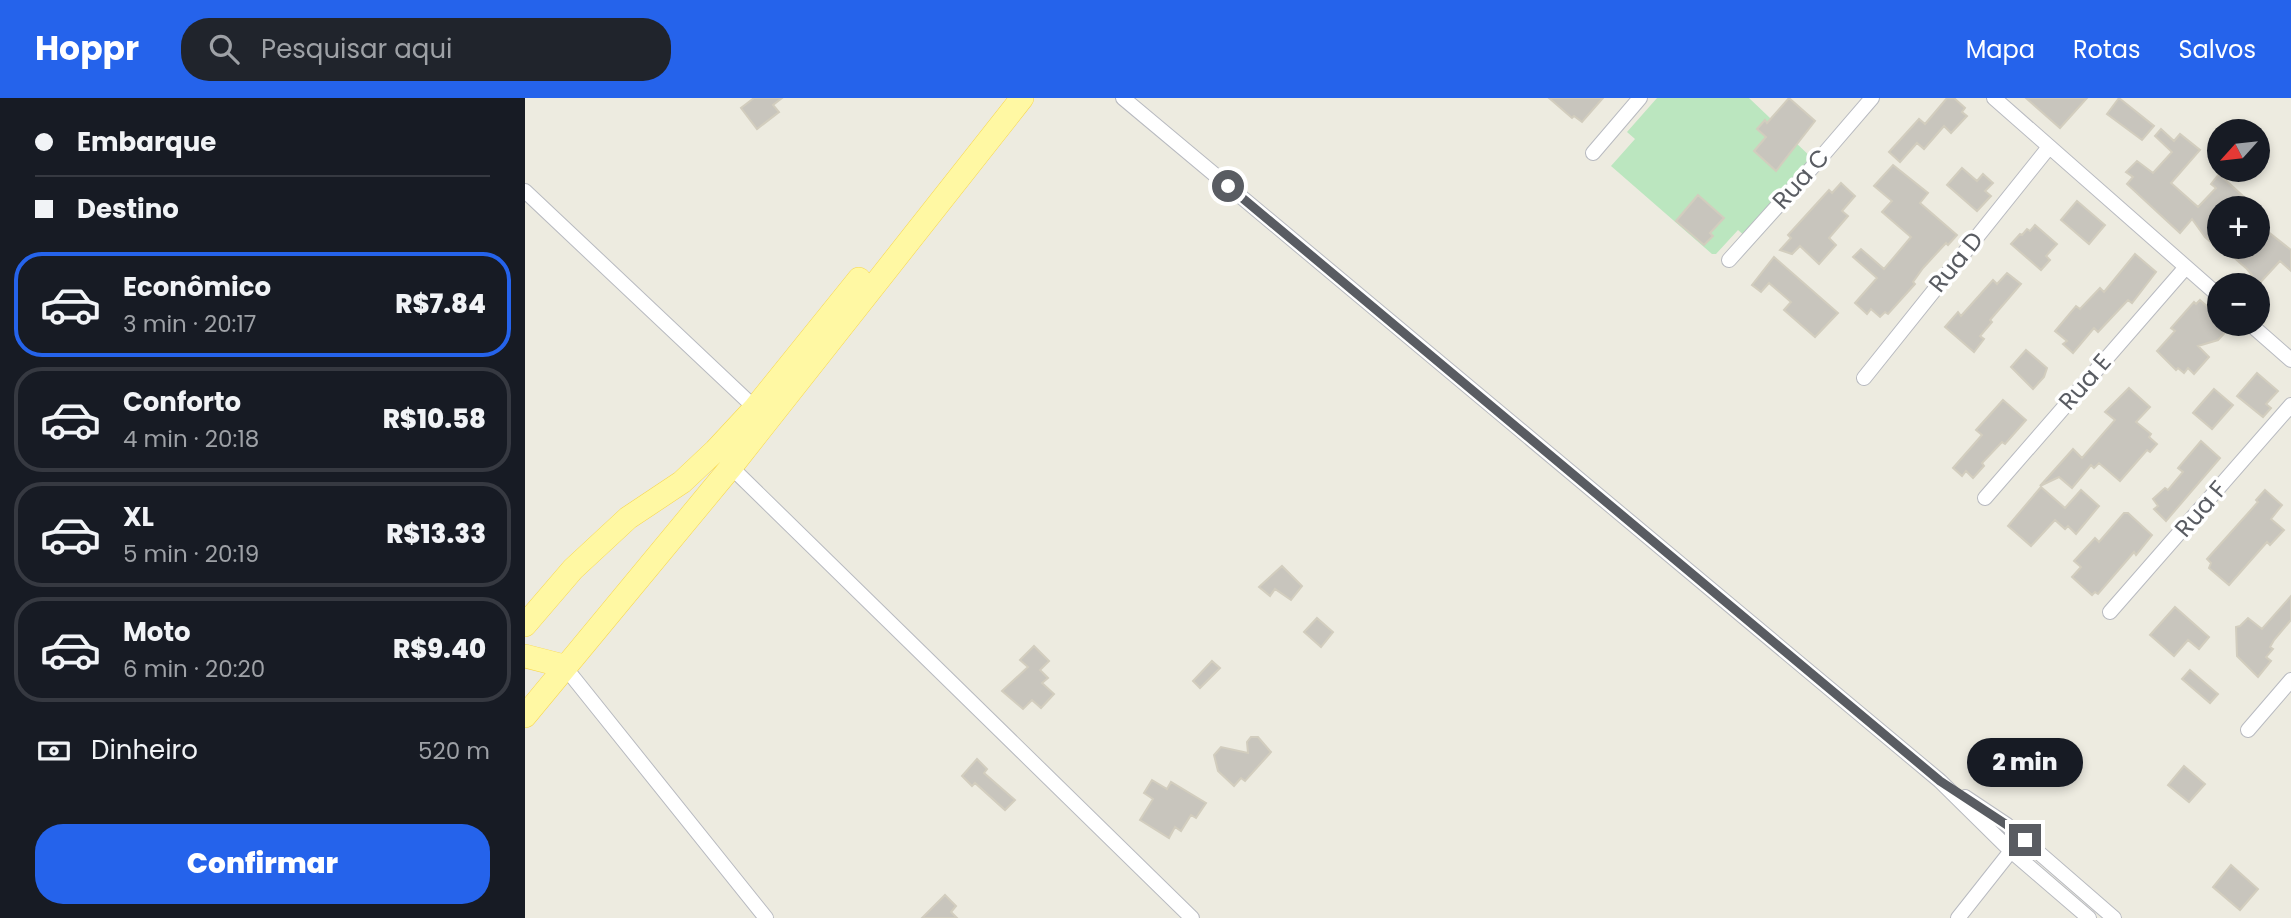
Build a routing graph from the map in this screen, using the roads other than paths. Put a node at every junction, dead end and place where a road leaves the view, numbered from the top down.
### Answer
1 (1005, 98) edge
2 (1022, 98) edge
3 (1123, 98) edge
4 (1640, 98) edge
5 (1872, 98) edge
6 (1994, 98) edge
7 (2049, 147) junction
8 (1593, 153) dead end
9 (525, 191) edge
10 (1729, 260) dead end
11 (2186, 267) junction
12 (2207, 285) edge
13 (2264, 336) edge
14 (2291, 360) edge
15 (1864, 378) dead end
16 (2291, 405) edge
17 (755, 408) junction
18 (731, 467) junction
19 (1985, 498) dead end
20 (2110, 612) dead end
21 (525, 625) edge
22 (525, 656) edge
23 (564, 666) junction
24 (2291, 680) edge
25 (525, 716) edge
26 (2248, 730) dead end
27 (1940, 781) junction
28 (2011, 851) junction
29 (766, 918) edge
30 (1192, 918) edge
31 (1958, 918) edge
32 (2089, 918) edge
33 (2113, 918) edge

1 - 17 main road
2 - 18 main road
3 - 27 street
4 - 8 street
5 - 10 street, Rua C
6 - 7 street
7 - 11 street
7 - 15 street, Rua D
9 - 17 street
11 - 12 street
11 - 19 street, Rua E
13 - 14 street
16 - 20 street, Rua F
17 - 21 main road
18 - 23 main road
18 - 30 street
22 - 23 main road
23 - 25 main road
23 - 29 street
24 - 26 street
27 - 28 street
27 - 33 street
28 - 31 street
28 - 32 street

